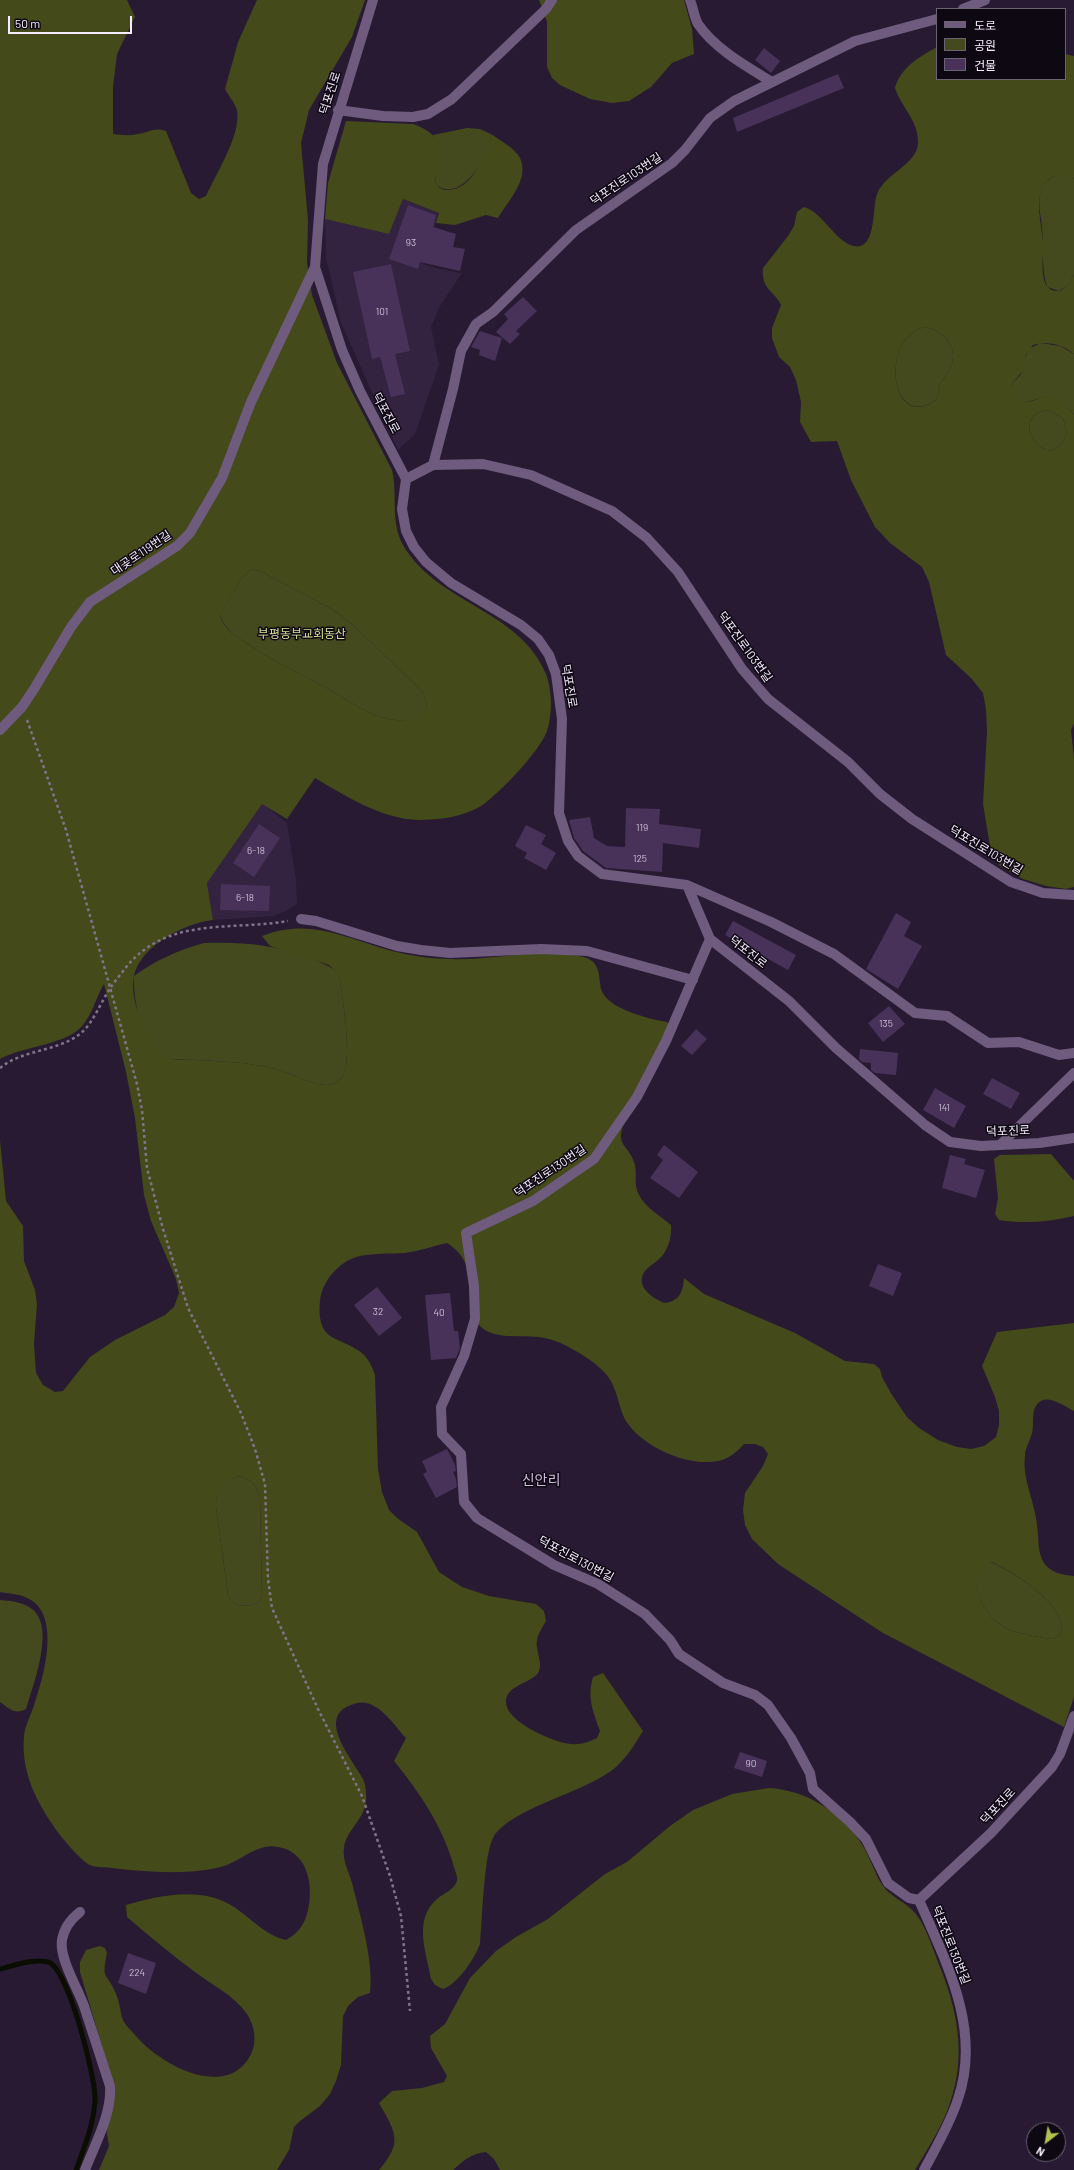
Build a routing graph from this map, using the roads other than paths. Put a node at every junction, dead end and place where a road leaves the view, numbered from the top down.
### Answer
1 (373, 0) edge
2 (552, 0) edge
3 (690, 0) edge
4 (985, 0) edge
5 (965, 8) edge
6 (936, 19) edge
7 (772, 82) junction
8 (338, 110) junction
9 (315, 267) junction
10 (433, 465) junction
11 (406, 479) junction
12 (0, 730) edge
13 (687, 886) junction
14 (1074, 895) edge
15 (301, 919) road end
16 (710, 939) junction
17 (693, 980) junction
18 (1074, 1053) edge
19 (1074, 1072) edge
20 (1074, 1138) edge
21 (1001, 1144) junction
22 (1074, 1716) edge
23 (919, 1900) junction
24 (80, 1912) dead end
25 (85, 2170) edge
26 (924, 2170) edge

1 - 8 street, 덕포진로
2 - 8 street
3 - 7 street
4 - 5 street
6 - 7 street, 덕포진로103번길
7 - 10 street, 덕포진로103번길
8 - 9 street, 덕포진로
9 - 11 street, 덕포진로
9 - 12 street, 대곶로119번길
10 - 11 street, 덕포진로103번길
10 - 14 street, 덕포진로103번길
11 - 13 street, 덕포진로
13 - 16 street, 덕포진로
13 - 18 street
15 - 17 street
16 - 17 street, 덕포진로130번길
16 - 21 street, 덕포진로
17 - 23 street, 덕포진로130번길
19 - 21 street
20 - 21 street, 덕포진로
22 - 23 street, 덕포진로
23 - 26 street, 덕포진로130번길
24 - 25 street

